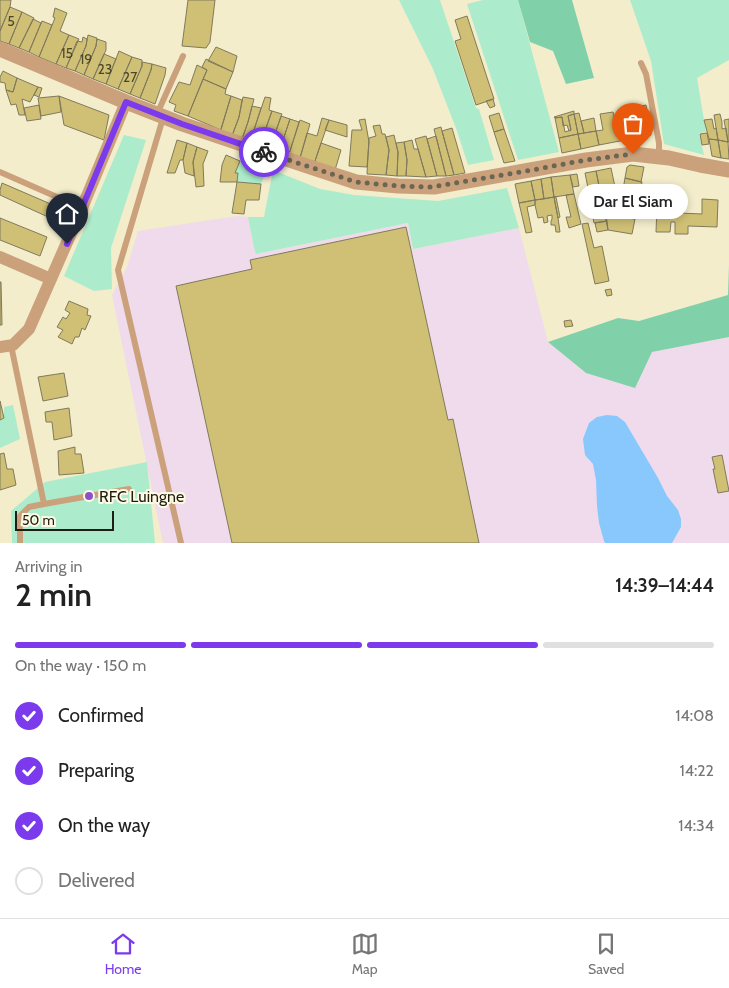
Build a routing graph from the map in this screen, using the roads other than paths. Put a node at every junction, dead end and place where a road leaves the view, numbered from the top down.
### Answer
1 (0, 49) edge
2 (184, 56) dead end
3 (641, 63) dead end
4 (126, 102) junction
5 (160, 115) junction
6 (659, 157) junction
7 (729, 170) edge
8 (0, 172) edge
9 (82, 208) junction
10 (0, 257) edge
11 (51, 279) junction
12 (6, 346) edge
13 (129, 489) dead end
14 (44, 504) junction
15 (20, 543) edge
16 (181, 543) edge

1 - 4 street
2 - 5 lane
3 - 6 lane
4 - 5 street
4 - 9 street
5 - 6 street
5 - 16 lane
6 - 7 street
8 - 9 lane
9 - 11 street
10 - 11 street
11 - 12 street
12 - 14 lane
13 - 14 lane
14 - 15 lane

